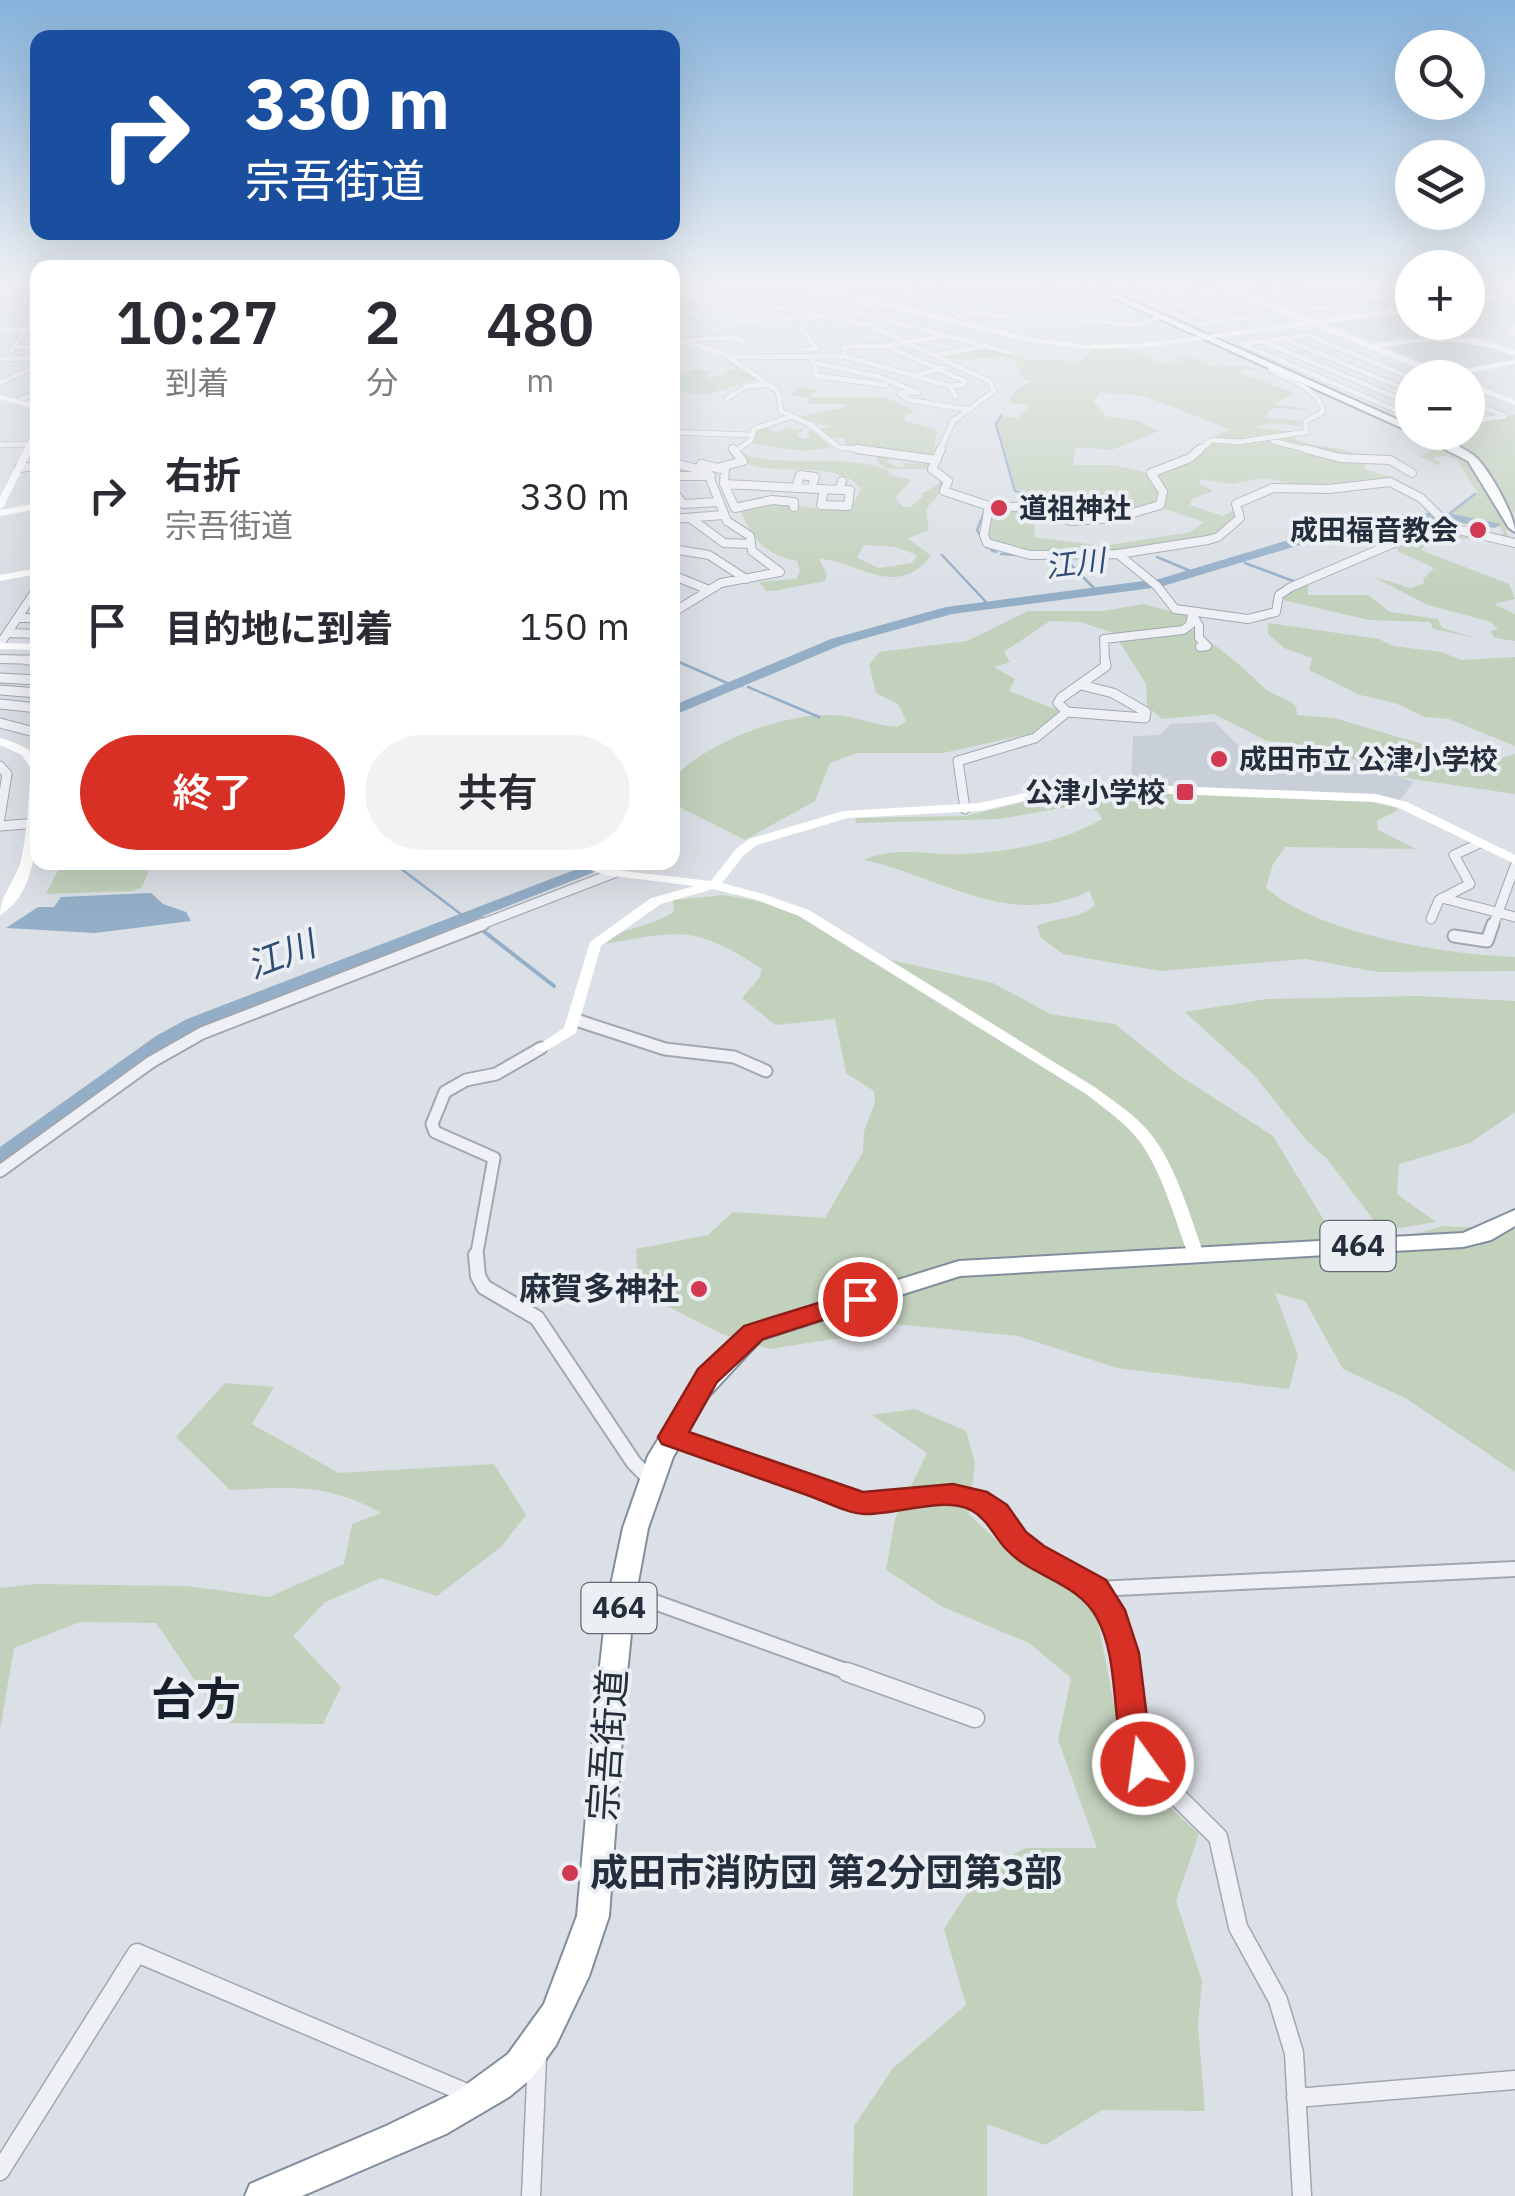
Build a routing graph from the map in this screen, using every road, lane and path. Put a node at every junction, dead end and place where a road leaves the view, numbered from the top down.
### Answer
1 (756, 385) edge
2 (769, 385) edge
3 (903, 385) edge
4 (954, 385) edge
5 (994, 385) edge
6 (1298, 385) edge
7 (1313, 385) edge
8 (1338, 385) edge
9 (1368, 385) edge
10 (950, 386) joint
11 (1485, 391) edge
12 (30, 396) edge
13 (0, 397) edge
14 (956, 397) dead end
15 (1395, 397) edge
16 (726, 399) dead end
17 (20, 400) junction
18 (30, 404) edge
19 (1515, 404) edge
20 (1485, 407) edge
21 (970, 410) junction
22 (1395, 410) edge
23 (790, 416) junction
24 (1485, 419) edge
25 (1395, 422) edge
26 (680, 431) edge
27 (751, 435) junction
28 (1263, 438) junction
29 (30, 439) edge
30 (0, 445) edge
31 (30, 446) edge
32 (1454, 450) edge
33 (30, 460) edge
34 (937, 460) junction
35 (680, 462) edge
36 (21, 463) junction
37 (680, 464) edge
38 (30, 465) edge
39 (721, 468) junction
40 (709, 473) junction
41 (680, 476) edge
42 (1390, 482) junction
43 (5, 484) edge
44 (724, 484) junction
45 (796, 488) junction
46 (812, 489) junction
47 (824, 489) junction
48 (680, 500) edge
49 (719, 502) junction
50 (683, 504) junction
51 (30, 505) edge
52 (989, 506) junction
53 (794, 508) dead end
54 (0, 509) edge
55 (723, 515) junction
56 (692, 518) junction
57 (680, 519) edge
58 (1515, 528) edge
59 (1455, 529) junction
60 (1515, 542) edge
61 (750, 544) junction
62 (680, 551) edge
63 (1118, 554) junction
64 (30, 572) edge
65 (0, 578) edge
66 (680, 578) edge
67 (746, 579) junction
68 (709, 590) junction
69 (30, 597) edge
70 (26, 602) junction
71 (30, 602) edge
72 (680, 605) edge
73 (683, 606) junction
74 (680, 608) edge
75 (1192, 614) junction
76 (18, 618) junction
77 (30, 618) edge
78 (8, 633) junction
79 (30, 634) edge
80 (0, 645) edge
81 (30, 647) edge
82 (1200, 648) dead end
83 (0, 659) edge
84 (30, 660) edge
85 (0, 678) edge
86 (30, 680) edge
87 (1080, 685) junction
88 (0, 690) edge
89 (18, 692) junction
90 (30, 693) edge
91 (2, 704) edge
92 (30, 707) edge
93 (1067, 712) junction
94 (0, 723) edge
95 (30, 729) edge
96 (0, 741) edge
97 (30, 759) edge
98 (0, 766) edge
99 (965, 808) junction
100 (0, 818) edge
101 (30, 823) edge
102 (0, 826) edge
103 (1478, 844) junction
104 (30, 859) edge
105 (1515, 863) edge
106 (601, 870) edge
107 (609, 872) junction
108 (714, 886) junction
109 (1442, 898) junction
110 (0, 911) edge
111 (1497, 912) junction
112 (1515, 917) edge
113 (1430, 919) dead end
114 (1454, 936) dead end
115 (576, 1020) junction
116 (541, 1048) joint
117 (766, 1072) dead end
118 (0, 1171) edge
119 (1515, 1217) edge
120 (1196, 1254) junction
121 (672, 1437) junction
122 (651, 1480) junction
123 (1515, 1569) edge
124 (1096, 1589) junction
125 (620, 1590) junction
126 (974, 1718) dead end
127 (538, 2043) junction
128 (1515, 2080) edge
129 (477, 2097) junction
130 (1296, 2098) junction
131 (0, 2172) edge
132 (262, 2196) edge
133 (531, 2196) edge
134 (1302, 2196) edge

1 - 16 street
2 - 23 street
3 - 21 street
4 - 10 street
5 - 21 street
6 - 28 street
7 - 25 highway
8 - 22 street
9 - 15 street
10 - 14 street
11 - 19 street
12 - 17 street
13 - 17 street
17 - 18 street
20 - 24 street
21 - 34 street
23 - 27 street
23 - 34 street
26 - 27 street
27 - 39 street
28 - 42 street
28 - 52 street
29 - 30 street
31 - 36 street
32 - 58 highway
33 - 36 street
34 - 52 street
35 - 39 street
36 - 38 street
36 - 43 street
37 - 40 street
39 - 40 street
39 - 44 street
40 - 41 street
40 - 49 street
42 - 59 street
42 - 63 street
43 - 54 street
44 - 45 street
44 - 53 street
45 - 46 street
45 - 46 street
46 - 47 street
47 - 47 street
48 - 50 street
49 - 50 street
49 - 55 street
50 - 56 street
51 - 54 street
52 - 63 street
55 - 56 street
55 - 61 street
56 - 57 street
56 - 61 street
59 - 60 street
59 - 75 street
61 - 67 street
62 - 67 street
63 - 75 street
64 - 65 street
66 - 68 street
67 - 68 street
68 - 73 street
69 - 70 street
70 - 71 street
70 - 76 street
72 - 73 street
73 - 74 street
75 - 82 street
75 - 87 street
76 - 77 street
76 - 78 street
78 - 79 street
78 - 80 street
80 - 81 street
83 - 84 street
85 - 86 street
87 - 93 street
87 - 93 street
88 - 89 street
89 - 90 street
89 - 91 street
91 - 92 street
93 - 99 street
94 - 95 street
96 - 97 street
98 - 100 street
99 - 103 street
99 - 108 street
101 - 102 street
103 - 105 street
103 - 109 street
104 - 110 street
105 - 111 street
106 - 107 street
107 - 108 street
107 - 118 street
108 - 115 street
108 - 120 street
109 - 111 street
109 - 113 street
111 - 112 street
111 - 114 street
115 - 116 street
115 - 117 street
116 - 122 street
119 - 120 highway, 宗吾街道 / 464
120 - 121 highway, 宗吾街道 / 464
121 - 122 highway, 宗吾街道 / 464
121 - 124 street
122 - 125 highway, 宗吾街道 / 464
123 - 124 street
124 - 130 street
125 - 126 street
125 - 127 highway, 宗吾街道 / 464
127 - 129 highway, 宗吾街道 / 464
127 - 133 street
128 - 130 street
129 - 131 street
129 - 132 highway, 宗吾街道 / 464
130 - 134 street

